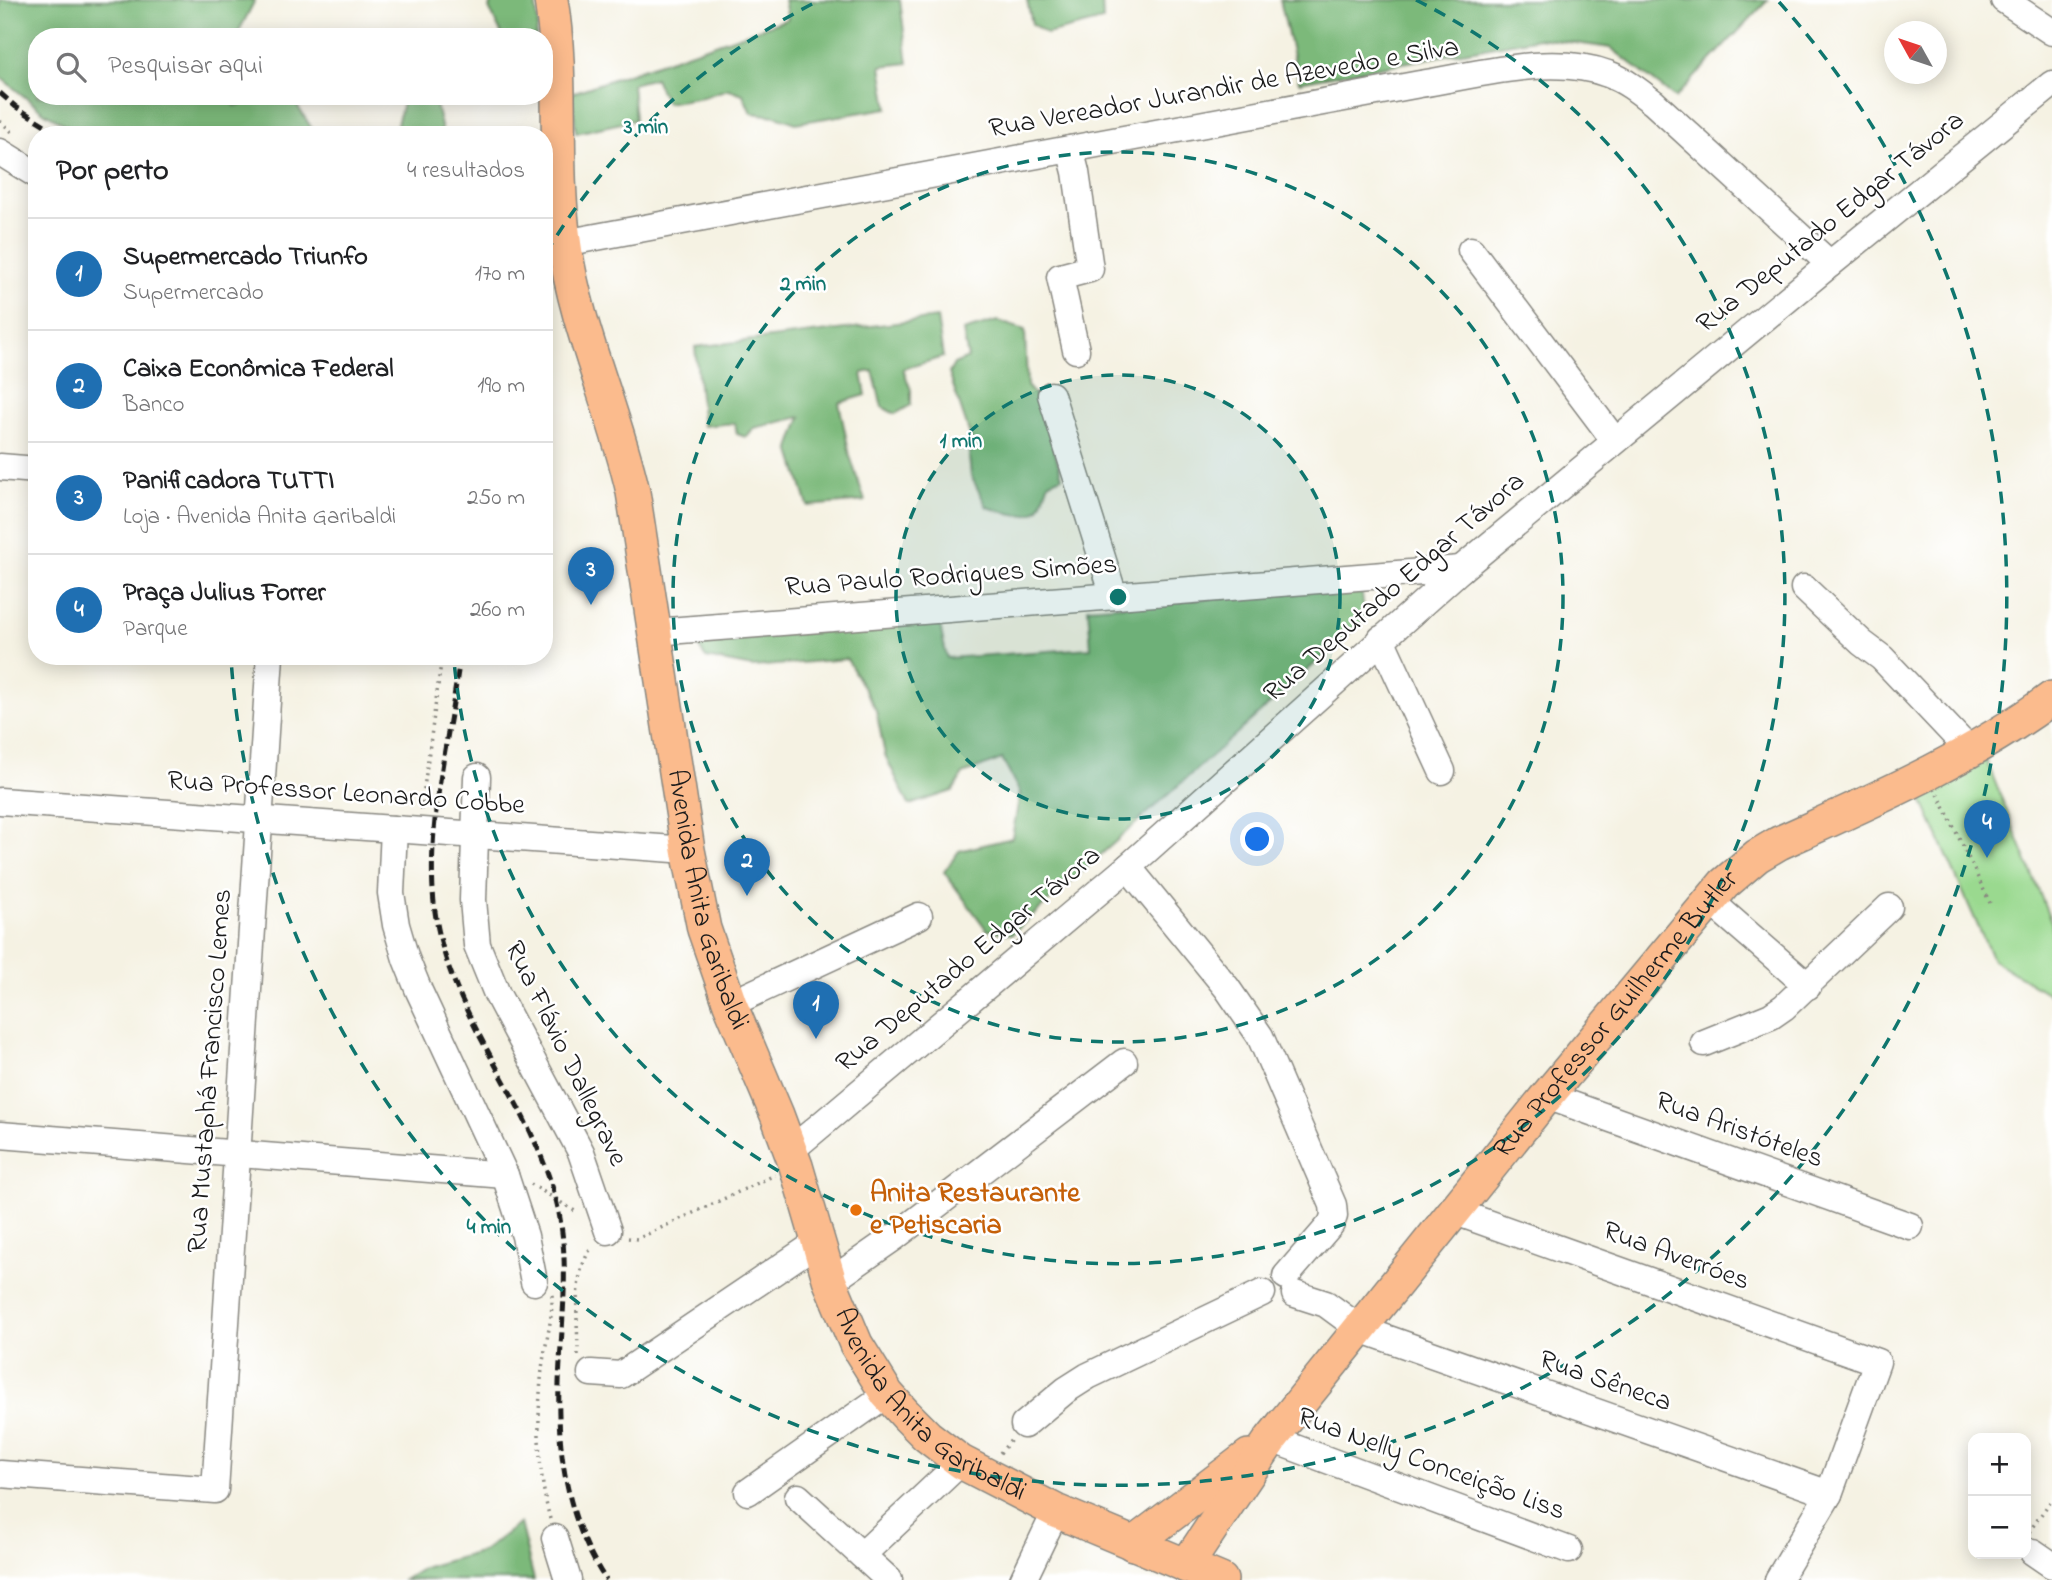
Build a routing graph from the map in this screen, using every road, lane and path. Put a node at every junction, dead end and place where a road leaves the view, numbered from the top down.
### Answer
1 (551, 0) edge
2 (2004, 0) edge
3 (2052, 32) edge
4 (2052, 84) edge
5 (1070, 149) junction
6 (0, 152) edge
7 (28, 169) edge
8 (564, 243) junction
9 (1471, 250) dead end
10 (1830, 264) junction
11 (1076, 350) dead end
12 (1051, 395) dead end
13 (1615, 441) junction
14 (0, 467) edge
15 (28, 469) edge
16 (1461, 569) junction
17 (1804, 588) dead end
18 (1114, 596) junction
19 (655, 632) junction
20 (1381, 639) junction
21 (269, 665) edge
22 (441, 665) edge
23 (2052, 698) edge
24 (1971, 752) junction
25 (1442, 771) dead end
26 (1928, 775) junction
27 (477, 776) dead end
28 (0, 801) edge
29 (420, 815) dead end
30 (259, 819) junction
31 (394, 829) junction
32 (476, 835) junction
33 (688, 850) junction
34 (1128, 867) junction
35 (1709, 900) junction
36 (1990, 903) dead end
37 (1889, 906) dead end
38 (919, 916) dead end
39 (1808, 986) junction
40 (730, 1004) junction
41 (1704, 1043) dead end
42 (1124, 1062) dead end
43 (1547, 1096) junction
44 (0, 1135) edge
45 (238, 1154) junction
46 (793, 1158) junction
47 (505, 1175) junction
48 (1453, 1211) junction
49 (1910, 1226) dead end
50 (608, 1231) junction
51 (818, 1242) junction
52 (534, 1282) dead end
53 (830, 1282) junction
54 (1290, 1285) junction
55 (1360, 1329) junction
56 (591, 1373) joint
57 (887, 1394) junction
58 (1024, 1425) joint
59 (1271, 1439) junction
60 (972, 1468) junction
61 (0, 1474) edge
62 (748, 1492) dead end
63 (1829, 1494) junction
64 (798, 1497) dead end
65 (2052, 1499) edge
66 (1056, 1511) junction
67 (555, 1538) dead end
68 (1133, 1544) junction
69 (1569, 1550) dead end
70 (2037, 1551) edge
71 (862, 1555) junction
72 (1186, 1566) junction
73 (568, 1580) edge
74 (889, 1580) edge
75 (1023, 1580) edge
76 (1221, 1580) edge
77 (1778, 1580) edge

1 - 8 main road, Avenida Anita Garibaldi
2 - 3 street
4 - 10 street, Rua Deputado Edgar Távora
5 - 8 street, Rua Vereador Jurandir de Azevedo e Silva
5 - 10 street, Rua Vereador Jurandir de Azevedo e Silva
5 - 11 street
6 - 7 street
8 - 19 main road, Avenida Anita Garibaldi
9 - 13 street
10 - 13 street, Rua Deputado Edgar Távora
12 - 18 street
13 - 16 street, Rua Deputado Edgar Távora
14 - 15 street
16 - 18 street, Rua Paulo Rodrigues Simões
16 - 20 street, Rua Deputado Edgar Távora
17 - 24 street
18 - 19 street, Rua Paulo Rodrigues Simões
19 - 33 main road, Avenida Anita Garibaldi
20 - 25 street
20 - 34 street, Rua Deputado Edgar Távora
21 - 30 street, Rua Mustaphá Francisco Lemes
22 - 29 path
23 - 24 main road, Rua Professor Guilherme Butler
24 - 26 main road, Rua Professor Guilherme Butler
26 - 35 main road, Rua Professor Guilherme Butler
26 - 36 path
27 - 32 street, Rua Flávio Dallegrave
28 - 30 street, Rua Professor Leonardo Cobbe
30 - 31 street, Rua Professor Leonardo Cobbe
30 - 45 street, Rua Mustaphá Francisco Lemes
31 - 32 street, Rua Professor Leonardo Cobbe
31 - 47 street
32 - 33 street, Rua Professor Leonardo Cobbe
32 - 50 street, Rua Flávio Dallegrave
33 - 40 main road, Avenida Anita Garibaldi
34 - 46 street, Rua Deputado Edgar Távora
34 - 54 street
35 - 39 street
35 - 43 main road, Rua Professor Guilherme Butler
37 - 39 street
38 - 40 street
39 - 41 street
40 - 46 main road, Avenida Anita Garibaldi
42 - 53 street
43 - 48 main road, Rua Professor Guilherme Butler
43 - 49 street, Rua Aristóteles
44 - 45 street
45 - 47 street
45 - 61 street, Rua Mustaphá Francisco Lemes
46 - 50 path
46 - 51 main road, Avenida Anita Garibaldi
47 - 50 path
47 - 52 street
48 - 55 main road, Rua Professor Guilherme Butler
48 - 63 street, Rua Averróes
50 - 56 path
51 - 53 main road, Avenida Anita Garibaldi
51 - 56 street
53 - 57 main road, Avenida Anita Garibaldi
54 - 55 street, Rua Sêneca
54 - 58 street
55 - 59 main road, Rua Professor Guilherme Butler
55 - 63 street, Rua Sêneca
57 - 60 main road, Avenida Anita Garibaldi
57 - 62 street
58 - 60 path
59 - 68 main road, Rua Professor Guilherme Butler
59 - 69 street, Rua Nelly Conceição Liss
59 - 72 main road, Rua Professor Guilherme Butler
60 - 66 main road, Avenida Anita Garibaldi
60 - 71 street
63 - 77 street
64 - 71 street
65 - 70 path
66 - 68 main road, Avenida Anita Garibaldi
66 - 75 street
67 - 73 street
68 - 72 main road, Avenida Anita Garibaldi
71 - 74 street
72 - 76 main road, Avenida Anita Garibaldi

